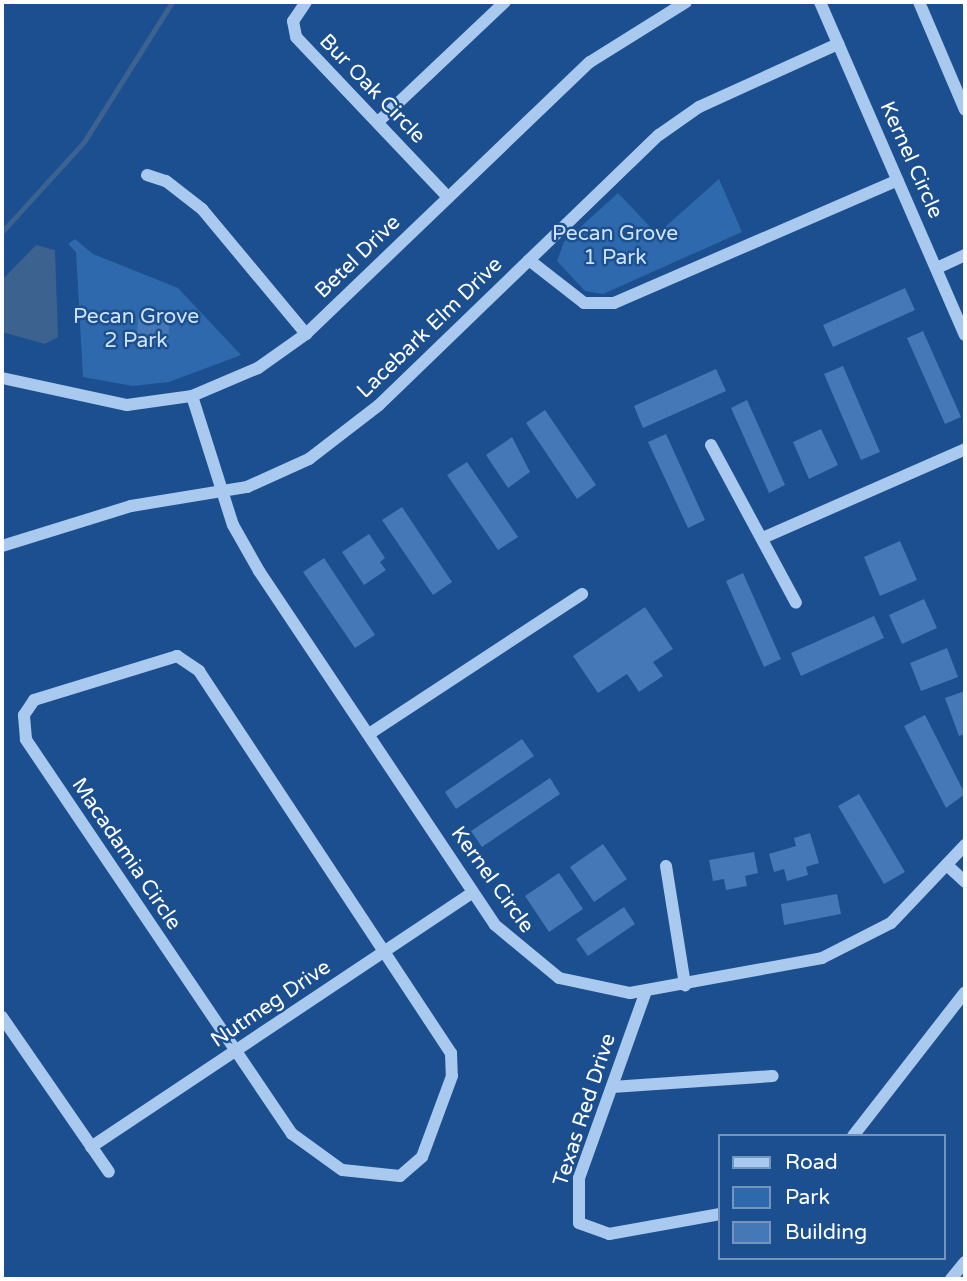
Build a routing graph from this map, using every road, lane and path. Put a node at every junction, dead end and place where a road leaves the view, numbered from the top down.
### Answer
1 (306, 2) edge
2 (505, 2) edge
3 (686, 2) edge
4 (820, 2) edge
5 (919, 2) edge
6 (660, 7) edge
7 (838, 44) junction
8 (965, 110) edge
9 (378, 122) junction
10 (147, 175) dead end
11 (898, 180) junction
12 (448, 197) junction
13 (965, 255) edge
14 (529, 260) junction
15 (937, 268) junction
16 (306, 334) junction
17 (965, 335) edge
18 (2, 378) edge
19 (192, 396) junction
20 (711, 445) dead end
21 (965, 449) edge
22 (221, 492) junction
23 (765, 537) junction
24 (2, 546) edge
25 (582, 594) dead end
26 (796, 603) dead end
27 (369, 734) junction
28 (965, 845) edge
29 (666, 866) dead end
30 (948, 866) junction
31 (965, 882) edge
32 (472, 892) junction
33 (383, 952) junction
34 (685, 985) junction
35 (646, 991) junction
36 (965, 992) edge
37 (2, 1017) edge
38 (236, 1052) junction
39 (773, 1076) dead end
40 (612, 1087) junction
41 (855, 1134) edge
42 (91, 1147) junction
43 (110, 1172) dead end
44 (718, 1214) edge
45 (965, 1262) edge
46 (951, 1279) edge

1 - 9 street, Bur Oak Circle
2 - 9 street
3 - 6 street, Betel Drive
4 - 7 street, Kernel Circle
5 - 8 street
6 - 12 street, Betel Drive
7 - 11 street, Kernel Circle
7 - 14 street, Lacebark Elm Drive
9 - 12 street, Bur Oak Circle
10 - 16 street
11 - 14 street
11 - 15 street, Kernel Circle
12 - 16 street, Betel Drive
13 - 15 street
14 - 22 street, Lacebark Elm Drive
15 - 17 street, Kernel Circle
16 - 19 street, Betel Drive
18 - 19 street, Betel Drive
19 - 22 street, Kernel Circle
20 - 23 street
21 - 23 street
22 - 24 street, Lacebark Elm Drive
22 - 27 street, Kernel Circle
23 - 26 street
25 - 27 street
27 - 32 street, Kernel Circle
28 - 30 street, Kernel Circle
29 - 34 street
30 - 31 street
30 - 34 street, Kernel Circle
32 - 33 street, Nutmeg Drive
32 - 35 street, Kernel Circle
33 - 38 street, Nutmeg Drive
33 - 38 street, Macadamia Circle
33 - 38 street, Macadamia Circle
34 - 35 street, Kernel Circle
35 - 40 street, Texas Red Drive
36 - 41 street
37 - 42 street
38 - 42 street, Nutmeg Drive
39 - 40 street
40 - 44 street, Texas Red Drive
42 - 43 street
45 - 46 street

